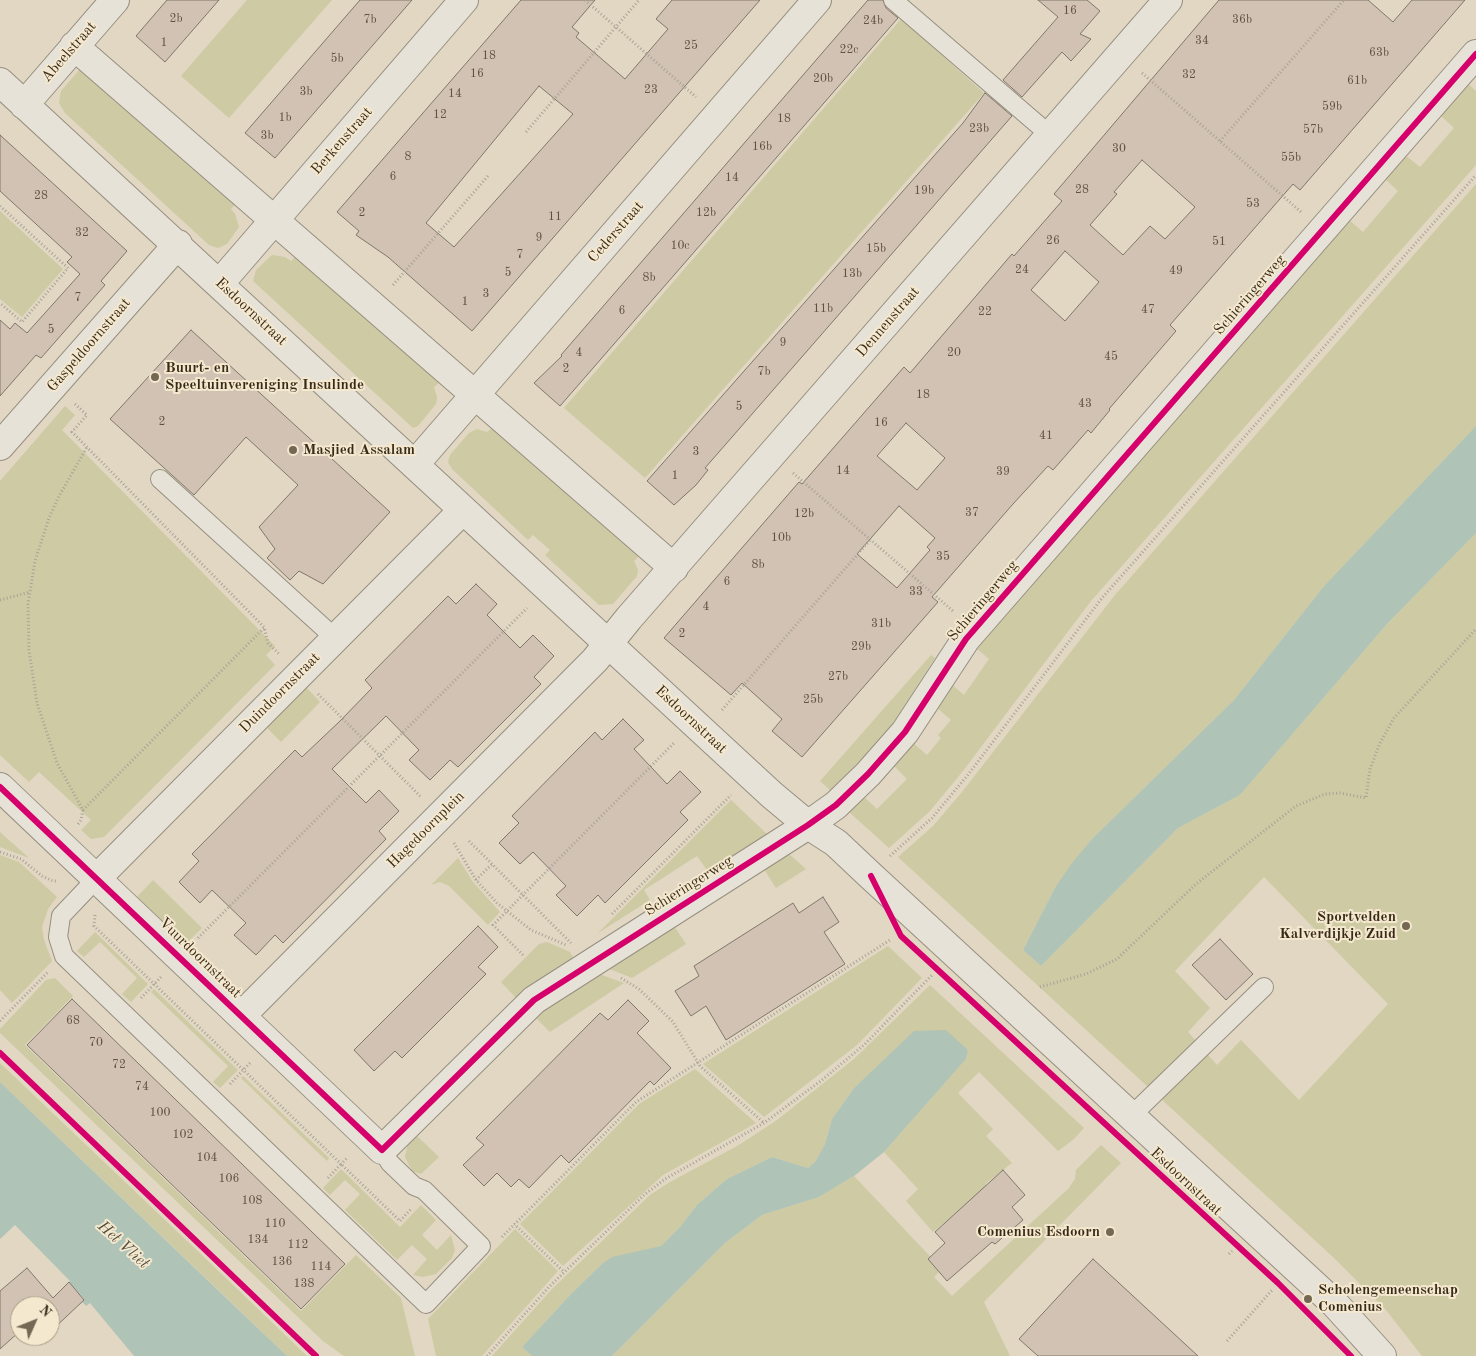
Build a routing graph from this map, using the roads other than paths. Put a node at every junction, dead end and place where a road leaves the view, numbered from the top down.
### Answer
1 (114, 0) edge
2 (464, 0) edge
3 (818, 0) edge
4 (893, 0) edge
5 (1157, 4) edge
6 (74, 46) junction
7 (1476, 54) edge
8 (0, 82) edge
9 (24, 105) junction
10 (1050, 135) junction
11 (274, 220) junction
12 (178, 244) junction
13 (220, 284) junction
14 (475, 394) junction
15 (2, 439) edge
16 (415, 464) junction
17 (160, 479) dead end
18 (463, 510) junction
19 (674, 568) junction
20 (335, 638) junction
21 (608, 644) junction
22 (0, 786) edge
23 (808, 825) junction
24 (98, 877) junction
25 (1264, 987) dead end
26 (242, 1015) junction
27 (1131, 1116) junction
28 (382, 1150) junction
29 (1382, 1356) edge

1 - 6 street, Abeelstraat
2 - 11 street, Berkenstraat
3 - 14 street, Cederstraat
4 - 10 lane
5 - 10 street, Dennenstraat
6 - 9 street, Abeelstraat
6 - 11 street
7 - 23 street, Schieringerweg
8 - 9 street, Esdoornstraat
9 - 12 street, Esdoornstraat
10 - 19 street, Dennenstraat
11 - 13 street, Berkenstraat
11 - 14 street
12 - 13 street, Esdoornstraat
12 - 15 street, Gaspeldoornstraat
13 - 16 street, Esdoornstraat
14 - 16 street, Cederstraat
14 - 19 street
16 - 18 street, Esdoornstraat
17 - 20 lane
18 - 20 street, Duindoornstraat
18 - 21 street, Esdoornstraat
19 - 21 street, Dennenstraat
20 - 24 street, Duindoornstraat
21 - 23 street, Esdoornstraat
21 - 26 street, Hagedoornplein
22 - 24 street, Vuurdoornstraat
23 - 27 street, Esdoornstraat
23 - 28 street, Schieringerweg
24 - 26 street, Vuurdoornstraat
24 - 28 lane
25 - 27 lane
26 - 28 street, Vuurdoornstraat
27 - 29 street, Esdoornstraat

